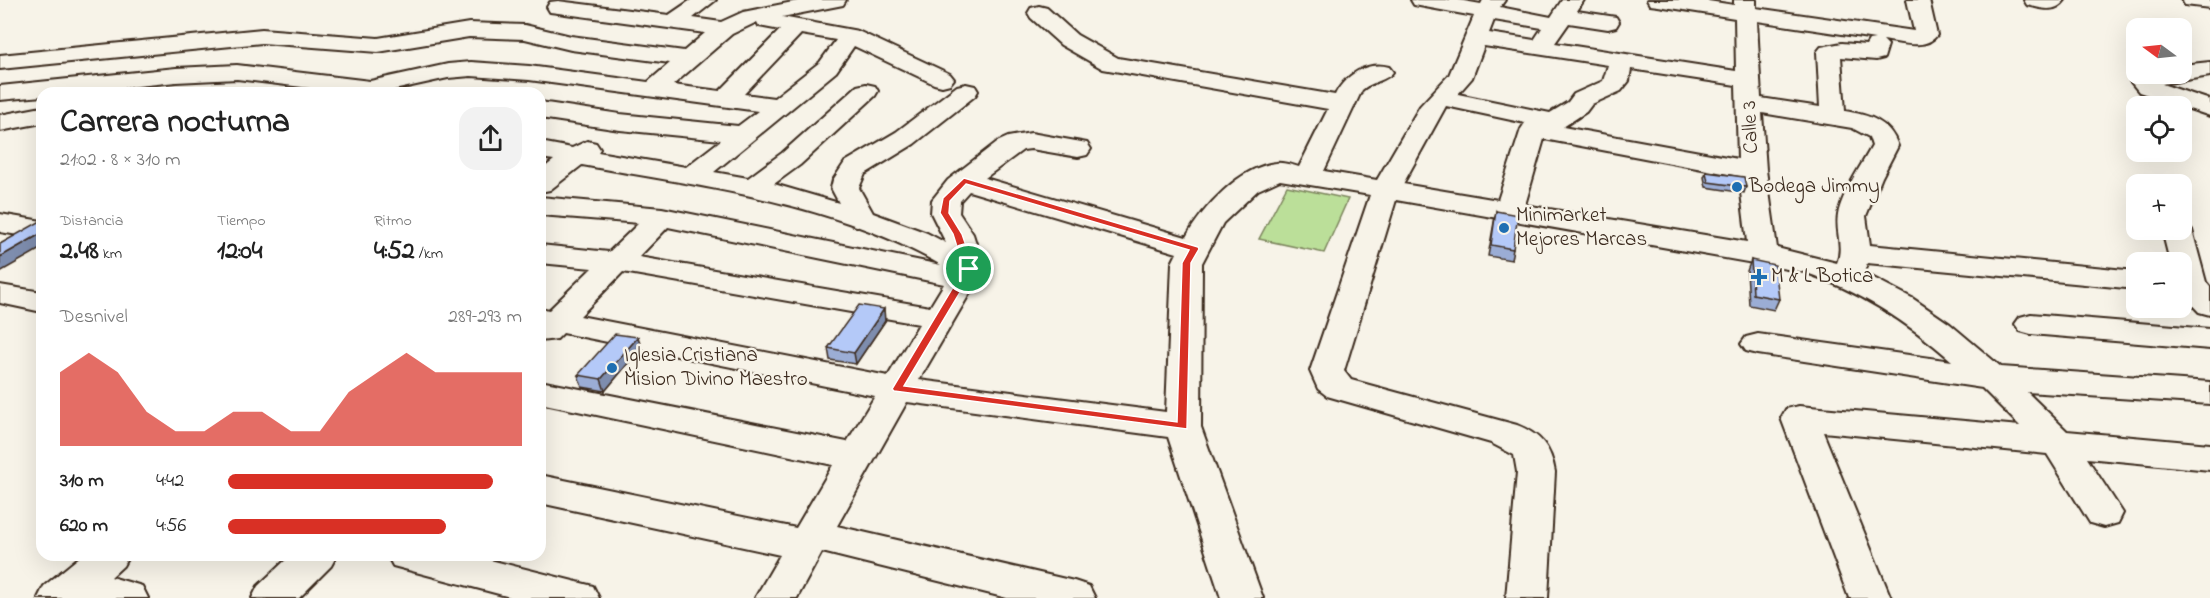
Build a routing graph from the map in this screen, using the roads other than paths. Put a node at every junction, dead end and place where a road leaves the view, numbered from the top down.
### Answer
1 (705, 0) edge
2 (835, 0) edge
3 (1422, 0) edge
4 (1658, 0) edge
5 (1918, 0) edge
6 (2035, 0) edge
7 (2054, 0) edge
8 (2193, 0) edge
9 (2210, 2) edge
10 (1745, 6) edge
11 (558, 7) dead end
12 (1039, 13) dead end
13 (1563, 13) edge
14 (751, 17) junction
15 (1485, 17) edge
16 (673, 22) junction
17 (1608, 22) dead end
18 (796, 26) junction
19 (724, 29) junction
20 (1875, 32) junction
21 (850, 36) junction
22 (1538, 48) junction
23 (691, 59) junction
24 (1621, 61) junction
25 (0, 62) edge
26 (2210, 69) edge
27 (2192, 71) edge
28 (1381, 72) dead end
29 (942, 79) dead end
30 (180, 84) edge
31 (2145, 84) edge
32 (120, 87) edge
33 (362, 87) edge
34 (375, 87) edge
35 (653, 90) junction
36 (36, 91) edge
37 (866, 91) dead end
38 (966, 91) dead end
39 (1749, 91) junction
40 (0, 93) edge
41 (1442, 97) junction
42 (725, 100) junction
43 (1342, 104) junction
44 (781, 106) junction
45 (2210, 108) edge
46 (546, 111) edge
47 (36, 116) edge
48 (1833, 117) junction
49 (620, 122) junction
50 (0, 123) edge
51 (1544, 125) junction
52 (745, 135) junction
53 (1078, 148) dead end
54 (546, 151) edge
55 (578, 156) junction
56 (1752, 170) junction
57 (1308, 176) junction
58 (691, 177) junction
59 (546, 180) edge
60 (964, 181) junction
61 (753, 187) junction
62 (1384, 191) junction
63 (546, 207) edge
64 (1509, 211) junction
65 (662, 218) junction
66 (862, 219) junction
67 (0, 223) edge
68 (36, 229) edge
69 (2180, 240) edge
70 (1195, 249) junction
71 (1763, 254) junction
72 (546, 255) edge
73 (616, 262) junction
74 (1852, 265) junction
75 (966, 274) junction
76 (2126, 279) edge
77 (2194, 291) edge
78 (0, 294) edge
79 (36, 301) edge
80 (939, 318) junction
81 (2031, 324) dead end
82 (546, 325) edge
83 (2210, 339) edge
84 (1758, 345) dead end
85 (1992, 378) junction
86 (897, 389) junction
87 (546, 393) edge
88 (2210, 393) edge
89 (1183, 427) junction
90 (2059, 444) junction
91 (856, 457) junction
92 (2210, 457) edge
93 (546, 490) edge
94 (2104, 513) dead end
95 (809, 540) junction
96 (102, 561) edge
97 (311, 561) edge
98 (426, 561) edge
99 (67, 591) edge
100 (523, 592) edge
101 (127, 598) edge
102 (273, 598) edge
103 (578, 598) edge
104 (776, 598) edge
105 (1074, 598) edge
106 (1242, 598) edge
107 (1527, 598) edge
108 (1870, 598) edge

1 - 16 street
2 - 14 street
3 - 15 street
4 - 10 street
5 - 20 street
6 - 7 street
8 - 9 street
10 - 20 street
10 - 39 street, Calle 3
11 - 16 street
12 - 43 street
13 - 15 street
13 - 17 street
13 - 22 street
14 - 18 street
14 - 19 street
15 - 22 street
15 - 41 street
16 - 19 street
18 - 21 street
18 - 42 street
19 - 23 street
20 - 48 street
21 - 29 street
21 - 44 street
22 - 24 street
23 - 25 street
23 - 35 street
24 - 39 street
24 - 51 street
26 - 27 street
28 - 43 street
30 - 32 street
30 - 33 street
31 - 45 street
34 - 35 street
35 - 42 street
36 - 40 street
37 - 61 street
38 - 66 street
39 - 48 street
39 - 56 street, Calle 3
41 - 51 street
41 - 62 street
42 - 44 street
43 - 57 street
44 - 52 street
46 - 49 street
47 - 50 street
48 - 74 street
49 - 52 street
49 - 55 street
51 - 56 street
51 - 64 street
52 - 58 street
53 - 60 street
54 - 55 street
55 - 58 street
55 - 59 street
56 - 71 street, Calle 3
57 - 62 street
57 - 70 street
58 - 61 street
60 - 70 street
60 - 75 street
61 - 66 street
62 - 64 street
62 - 107 street
63 - 65 street
64 - 71 street
65 - 73 street
65 - 75 street
66 - 75 street
67 - 68 street
69 - 77 street
70 - 89 street
71 - 74 street
72 - 73 street
73 - 80 street
73 - 82 street
74 - 76 street
74 - 85 street
75 - 80 street
78 - 79 street
80 - 86 street
81 - 83 street
82 - 86 street
84 - 85 street
85 - 88 street
85 - 90 street
86 - 89 street
86 - 91 street
87 - 91 street
89 - 106 street
90 - 92 street
90 - 94 street
90 - 108 street
91 - 95 street
93 - 95 street
95 - 104 street
95 - 105 street
96 - 99 street
97 - 102 street
98 - 100 street
99 - 101 street
100 - 103 street

